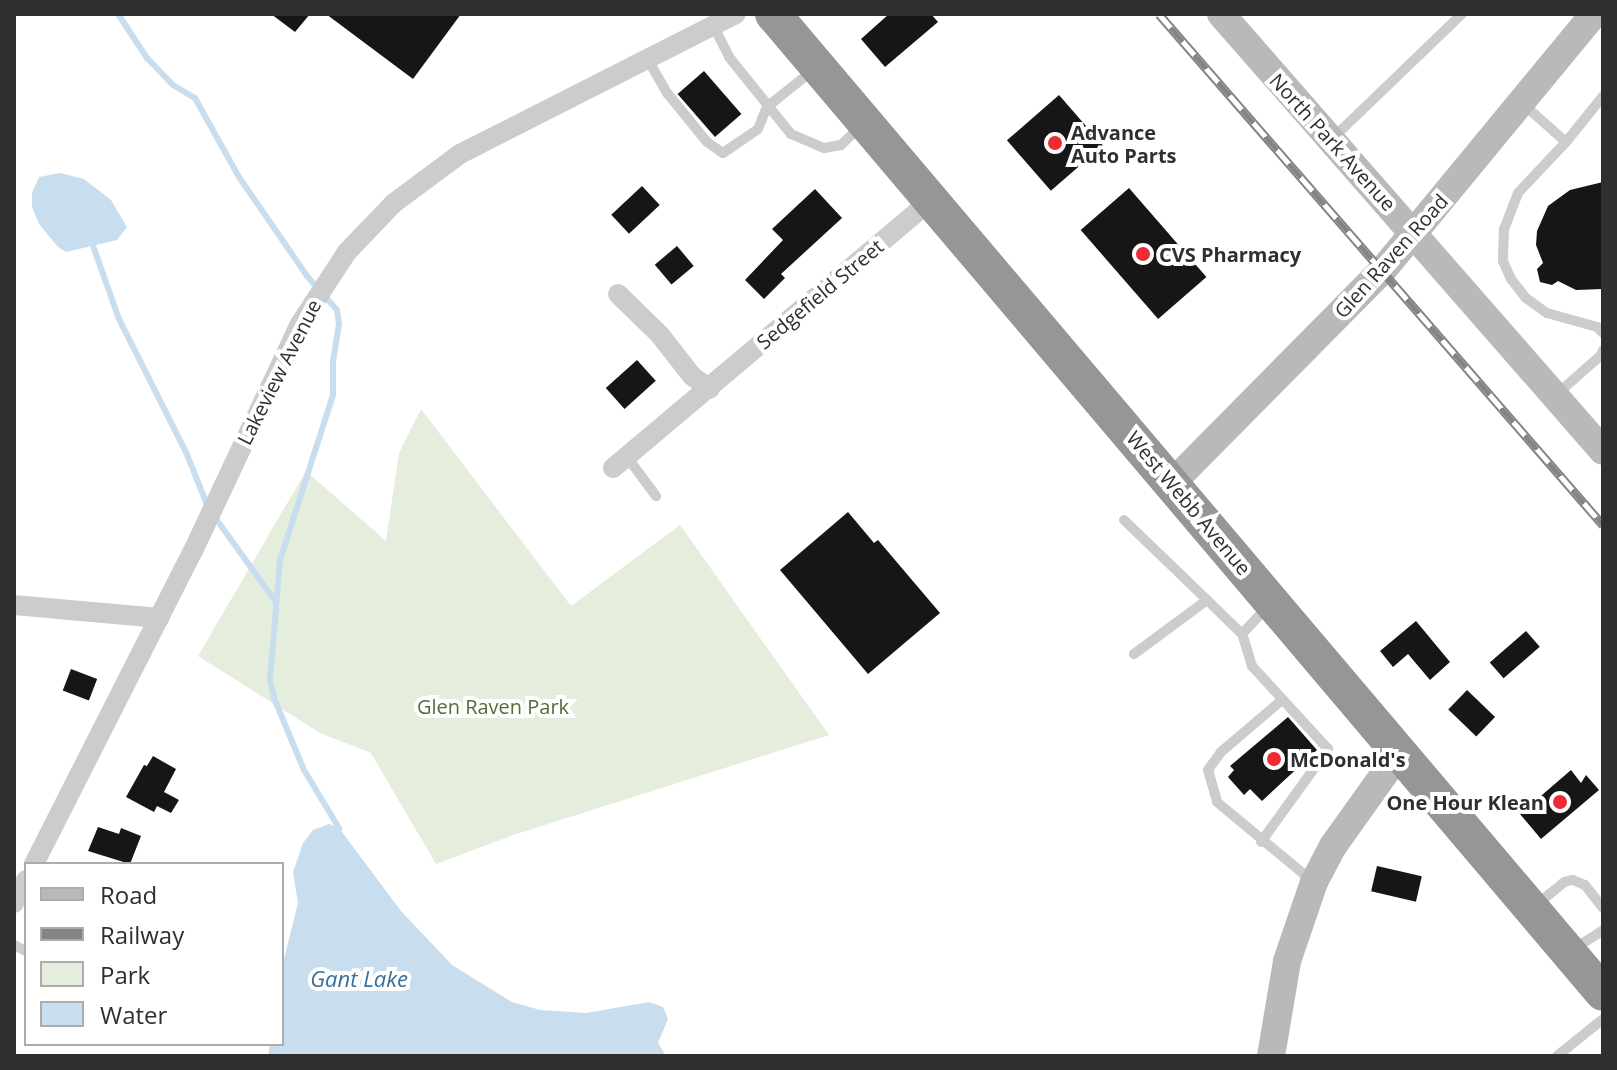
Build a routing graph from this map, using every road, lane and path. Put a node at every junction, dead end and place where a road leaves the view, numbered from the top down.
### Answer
1 (736, 14) edge
2 (773, 14) edge
3 (1221, 14) edge
4 (1462, 14) edge
5 (1594, 14) edge
6 (714, 27) junction
7 (648, 60) junction
8 (818, 66) junction
9 (1603, 96) edge
10 (1521, 102) junction
11 (767, 107) junction
12 (865, 122) junction
13 (1332, 139) junction
14 (1566, 142) junction
15 (932, 199) junction
16 (1414, 233) junction
17 (618, 294) dead end
18 (1603, 333) edge
19 (1602, 356) edge
20 (710, 389) junction
21 (1555, 395) junction
22 (1603, 451) edge
23 (620, 462) joint
24 (1172, 483) junction
25 (656, 496) dead end
26 (1124, 520) dead end
27 (1207, 600) junction
28 (1272, 601) junction
29 (14, 605) edge
30 (159, 618) junction
31 (1242, 634) junction
32 (1134, 654) dead end
33 (1282, 700) junction
34 (1400, 752) junction
35 (1261, 842) junction
36 (35, 862) edge
37 (1314, 882) junction
38 (24, 884) edge
39 (14, 903) edge
40 (1603, 908) edge
41 (1531, 909) junction
42 (1603, 930) edge
43 (1569, 953) junction
44 (1603, 999) edge
45 (1271, 1056) edge
46 (1557, 1056) edge

1 - 6 street, Lakeview Avenue
2 - 8 highway, West Webb Avenue
3 - 13 street, North Park Avenue
4 - 13 lane
5 - 10 street, Glen Raven Road
6 - 7 street, Lakeview Avenue
6 - 11 lane
7 - 11 lane
7 - 30 street, Lakeview Avenue
8 - 11 lane
8 - 12 highway, West Webb Avenue
9 - 14 lane
10 - 14 lane
10 - 16 street, Glen Raven Road
11 - 12 lane
12 - 15 highway, West Webb Avenue
13 - 16 street, North Park Avenue
14 - 18 lane
15 - 20 street, Sedgefield Street
15 - 24 highway, West Webb Avenue
16 - 21 street, North Park Avenue
16 - 24 street, Glen Raven Road
17 - 20 street
19 - 21 lane
20 - 23 street, Sedgefield Street
21 - 22 street, North Park Avenue
23 - 25 lane
24 - 28 highway, West Webb Avenue
26 - 27 lane
27 - 31 lane
27 - 32 lane
28 - 31 lane
28 - 34 highway, West Webb Avenue
29 - 30 street
30 - 36 street, Lakeview Avenue
31 - 33 lane
33 - 35 lane
33 - 35 lane
34 - 37 street
34 - 41 highway, West Webb Avenue
35 - 37 lane
37 - 45 street
38 - 39 street
40 - 41 lane
41 - 43 highway, West Webb Avenue
42 - 43 lane
43 - 44 highway, West Webb Avenue
44 - 46 lane

